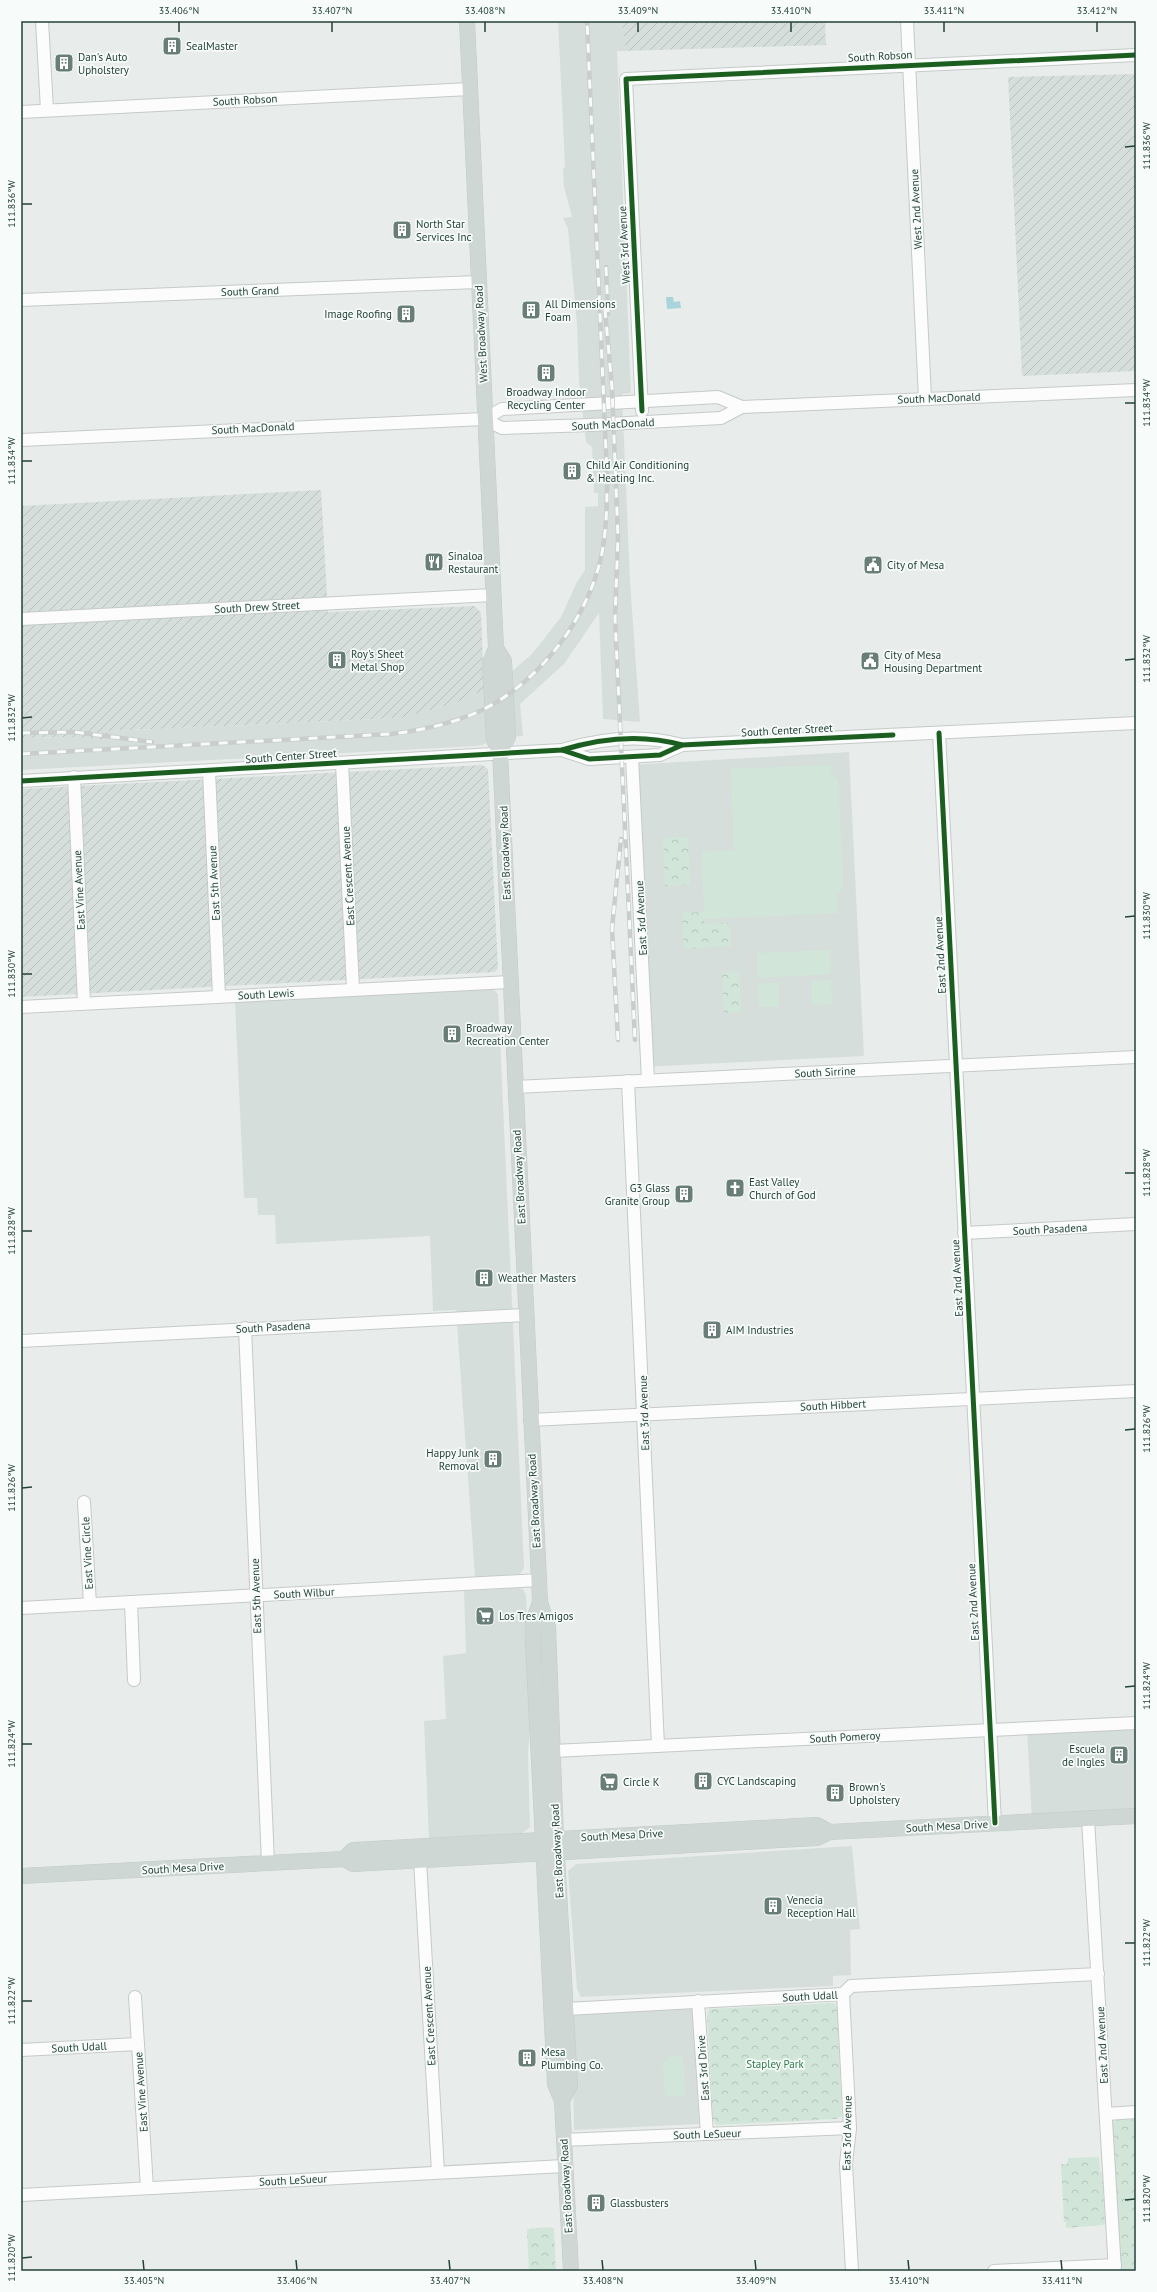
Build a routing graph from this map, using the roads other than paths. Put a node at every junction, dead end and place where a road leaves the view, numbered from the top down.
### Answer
1 (42, 21) edge
2 (467, 21) edge
3 (907, 21) edge
4 (1136, 55) edge
5 (909, 65) junction
6 (626, 79) joint
7 (470, 89) junction
8 (47, 110) junction
9 (21, 112) edge
10 (478, 282) junction
11 (21, 300) edge
12 (1136, 390) edge
13 (926, 398) junction
14 (641, 406) junction
15 (742, 408) junction
16 (484, 418) junction
17 (21, 440) edge
18 (493, 594) junction
19 (21, 619) edge
20 (1136, 723) edge
21 (939, 733) junction
22 (682, 745) junction
23 (562, 750) junction
24 (500, 752) junction
25 (632, 757) junction
26 (342, 763) junction
27 (209, 771) junction
28 (74, 777) junction
29 (21, 781) edge
30 (510, 982) junction
31 (353, 989) junction
32 (219, 996) junction
33 (84, 1003) junction
34 (21, 1007) edge
35 (1136, 1057) edge
36 (956, 1066) junction
37 (648, 1080) junction
38 (628, 1081) junction
39 (515, 1087) junction
40 (1136, 1224) edge
41 (964, 1233) junction
42 (525, 1315) junction
43 (245, 1328) junction
44 (21, 1341) edge
45 (1136, 1391) edge
46 (973, 1398) junction
47 (644, 1414) junction
48 (530, 1420) junction
49 (84, 1502) dead end
50 (539, 1580) junction
51 (256, 1596) junction
52 (131, 1602) junction
53 (540, 1602) junction
54 (90, 1604) junction
55 (21, 1608) edge
56 (134, 1680) dead end
57 (1136, 1723) edge
58 (990, 1730) junction
59 (658, 1746) junction
60 (553, 1751) junction
61 (1136, 1816) edge
62 (1088, 1819) junction
63 (995, 1823) junction
64 (550, 1846) junction
65 (344, 1859) junction
66 (420, 1860) junction
67 (268, 1863) junction
68 (21, 1876) edge
69 (1098, 1974) junction
70 (843, 1994) junction
71 (135, 1997) dead end
72 (698, 2001) junction
73 (566, 2009) junction
74 (138, 2044) junction
75 (21, 2050) edge
76 (562, 2101) junction
77 (1136, 2112) edge
78 (1106, 2114) junction
79 (850, 2128) junction
80 (707, 2134) junction
81 (563, 2140) junction
82 (564, 2166) junction
83 (438, 2172) junction
84 (147, 2188) junction
85 (21, 2194) edge
86 (1115, 2268) edge
87 (571, 2271) edge
88 (852, 2271) edge
89 (994, 2271) edge

1 - 8 street
2 - 7 main road, West Broadway Road
3 - 5 street, West 2nd Avenue
4 - 5 street, South Robson
5 - 6 street, South Robson
5 - 13 street, West 2nd Avenue
6 - 14 street, West 3rd Avenue
7 - 8 street, South Robson
7 - 10 main road, West Broadway Road
8 - 9 street, South Robson
10 - 11 street, South Grand
10 - 16 main road, West Broadway Road
12 - 13 street, South MacDonald
13 - 15 street, South MacDonald
14 - 15 street, South MacDonald
14 - 16 street, South MacDonald
15 - 16 street, South MacDonald
16 - 17 street, South MacDonald
16 - 18 main road, West Broadway Road
18 - 19 street, South Drew Street
18 - 24 main road, West Broadway Road
20 - 21 street, South Center Street
21 - 22 street, South Center Street
21 - 36 street, East 2nd Avenue
22 - 23 street, South Center Street
22 - 25 street, South Center Street
23 - 24 street, South Center Street
23 - 25 street, South Center Street
24 - 26 street, South Center Street
24 - 30 main road, East Broadway Road
25 - 37 street, East 3rd Avenue
26 - 27 street, South Center Street
26 - 31 street, East Crescent Avenue
27 - 28 street, South Center Street
27 - 32 street, East 5th Avenue
28 - 29 street, South Center Street
28 - 33 street, East Vine Avenue
30 - 31 street, South Lewis
30 - 39 main road, East Broadway Road
31 - 32 street, South Lewis
32 - 33 street, South Lewis
33 - 34 street, South Lewis
35 - 36 street, South Sirrine
36 - 37 street, South Sirrine
36 - 41 street, East 2nd Avenue
37 - 38 street, South Sirrine
38 - 39 street, South Sirrine
38 - 47 street, East 3rd Avenue
39 - 42 main road, East Broadway Road
40 - 41 street, South Pasadena
41 - 46 street, East 2nd Avenue
42 - 43 street, South Pasadena
42 - 48 main road, East Broadway Road
43 - 44 street, South Pasadena
43 - 51 street, East 5th Avenue
45 - 46 street, South Hibbert
46 - 47 street, South Hibbert
46 - 58 street, East 2nd Avenue
47 - 48 street, South Hibbert
47 - 59 street, East 3rd Avenue
48 - 50 main road, East Broadway Road
49 - 54 street, East Vine Circle
50 - 51 street, South Wilbur
50 - 53 main road, East Broadway Road
51 - 52 street, South Wilbur
51 - 67 street, East 5th Avenue
52 - 54 street, South Wilbur
52 - 56 street
53 - 60 main road, East Broadway Road
53 - 64 main road, East Broadway Road
54 - 55 street, South Wilbur
57 - 58 street, South Pomeroy
58 - 59 street, South Pomeroy
58 - 63 street, East 2nd Avenue
59 - 60 street, South Pomeroy
60 - 64 main road, East Broadway Road
61 - 62 main road, South Mesa Drive
62 - 63 main road, South Mesa Drive
62 - 69 street, East 2nd Avenue
63 - 64 main road, South Mesa Drive
64 - 65 main road, South Mesa Drive
64 - 66 main road, South Mesa Drive
64 - 73 main road, East Broadway Road
64 - 76 main road, East Broadway Road
65 - 66 main road, South Mesa Drive
65 - 67 main road, South Mesa Drive
66 - 83 street, East Crescent Avenue
67 - 68 main road, South Mesa Drive
69 - 70 street, South Udall
69 - 78 street, East 2nd Avenue
70 - 72 street, South Udall
70 - 79 street, East 3rd Avenue
71 - 74 street, East Vine Avenue
72 - 73 street, South Udall
72 - 80 street, East 3rd Drive
73 - 76 main road, East Broadway Road
74 - 75 street, South Udall
74 - 84 street, East Vine Avenue
76 - 81 main road, East Broadway Road
77 - 78 street
78 - 86 street, East 2nd Avenue
79 - 80 street, South LeSueur
79 - 88 street, East 3rd Avenue
80 - 81 street, South LeSueur
81 - 82 main road, East Broadway Road
82 - 83 street, South LeSueur
82 - 87 main road, East Broadway Road
83 - 84 street, South LeSueur
84 - 85 street, South LeSueur
86 - 89 street

